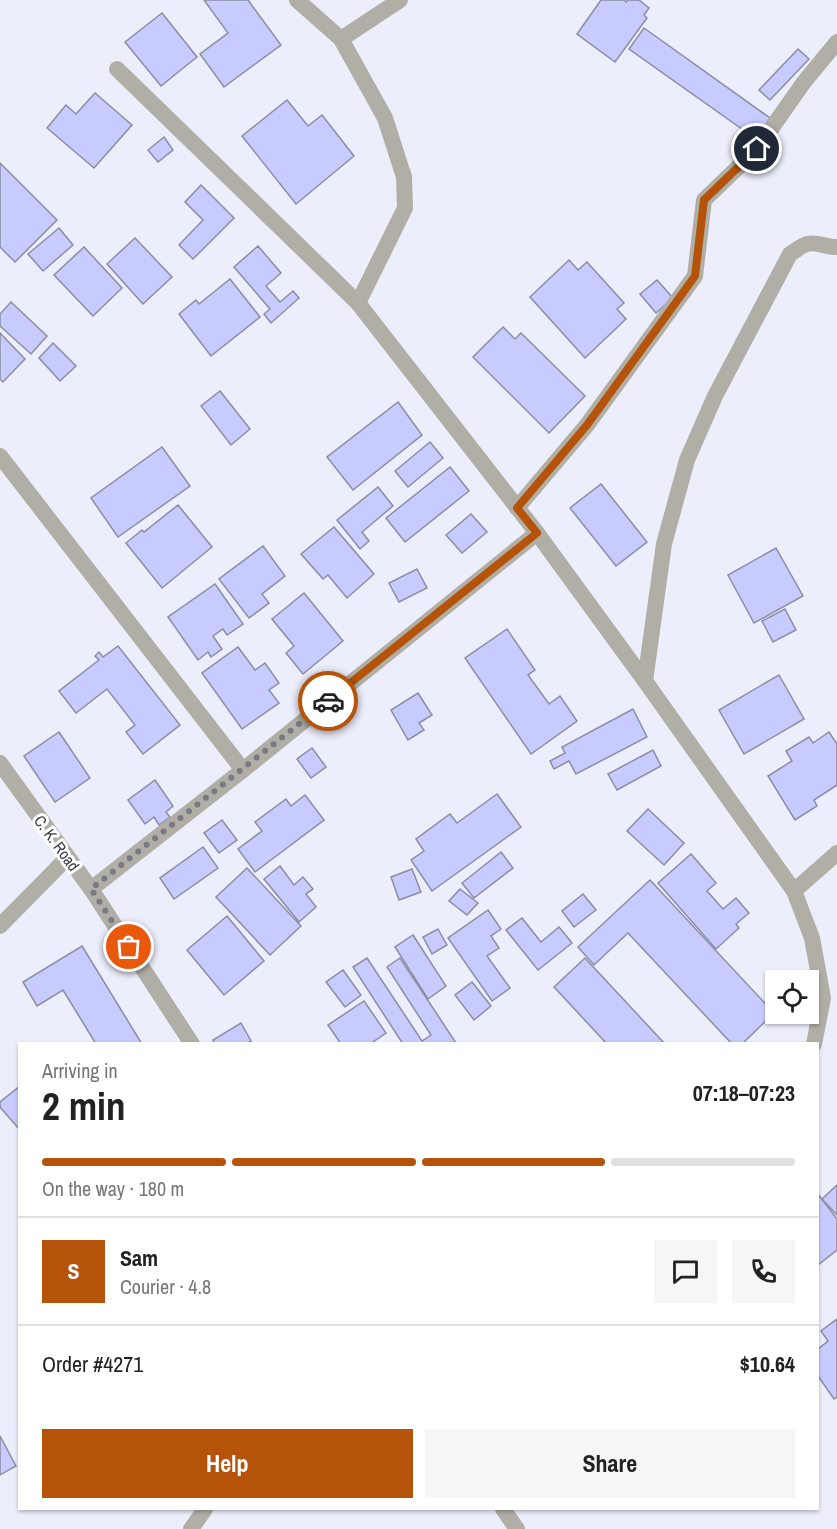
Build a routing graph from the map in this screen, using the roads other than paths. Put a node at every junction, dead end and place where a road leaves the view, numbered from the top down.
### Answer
1 (297, 0) edge
2 (400, 0) edge
3 (341, 39) junction
4 (837, 42) edge
5 (117, 69) dead end
6 (837, 247) edge
7 (358, 303) junction
8 (0, 456) edge
9 (517, 508) junction
10 (537, 533) junction
11 (645, 681) junction
12 (0, 764) edge
13 (243, 770) junction
14 (837, 853) edge
15 (67, 858) junction
16 (91, 889) junction
17 (794, 891) junction
18 (0, 926) edge
19 (191, 1042) edge
20 (814, 1042) edge
21 (203, 1510) edge
22 (504, 1510) edge
23 (190, 1529) edge
24 (518, 1529) edge

1 - 3 street
2 - 3 street
3 - 7 street
4 - 9 street
5 - 7 street
6 - 11 street
7 - 9 street
8 - 13 street
9 - 10 street
10 - 11 street
10 - 13 street
11 - 17 street
12 - 15 street, C. K. Road
13 - 16 street
14 - 17 street
15 - 16 street, C. K. Road
15 - 18 street
16 - 19 street, C. K. Road
17 - 20 street
21 - 23 street
22 - 24 street

